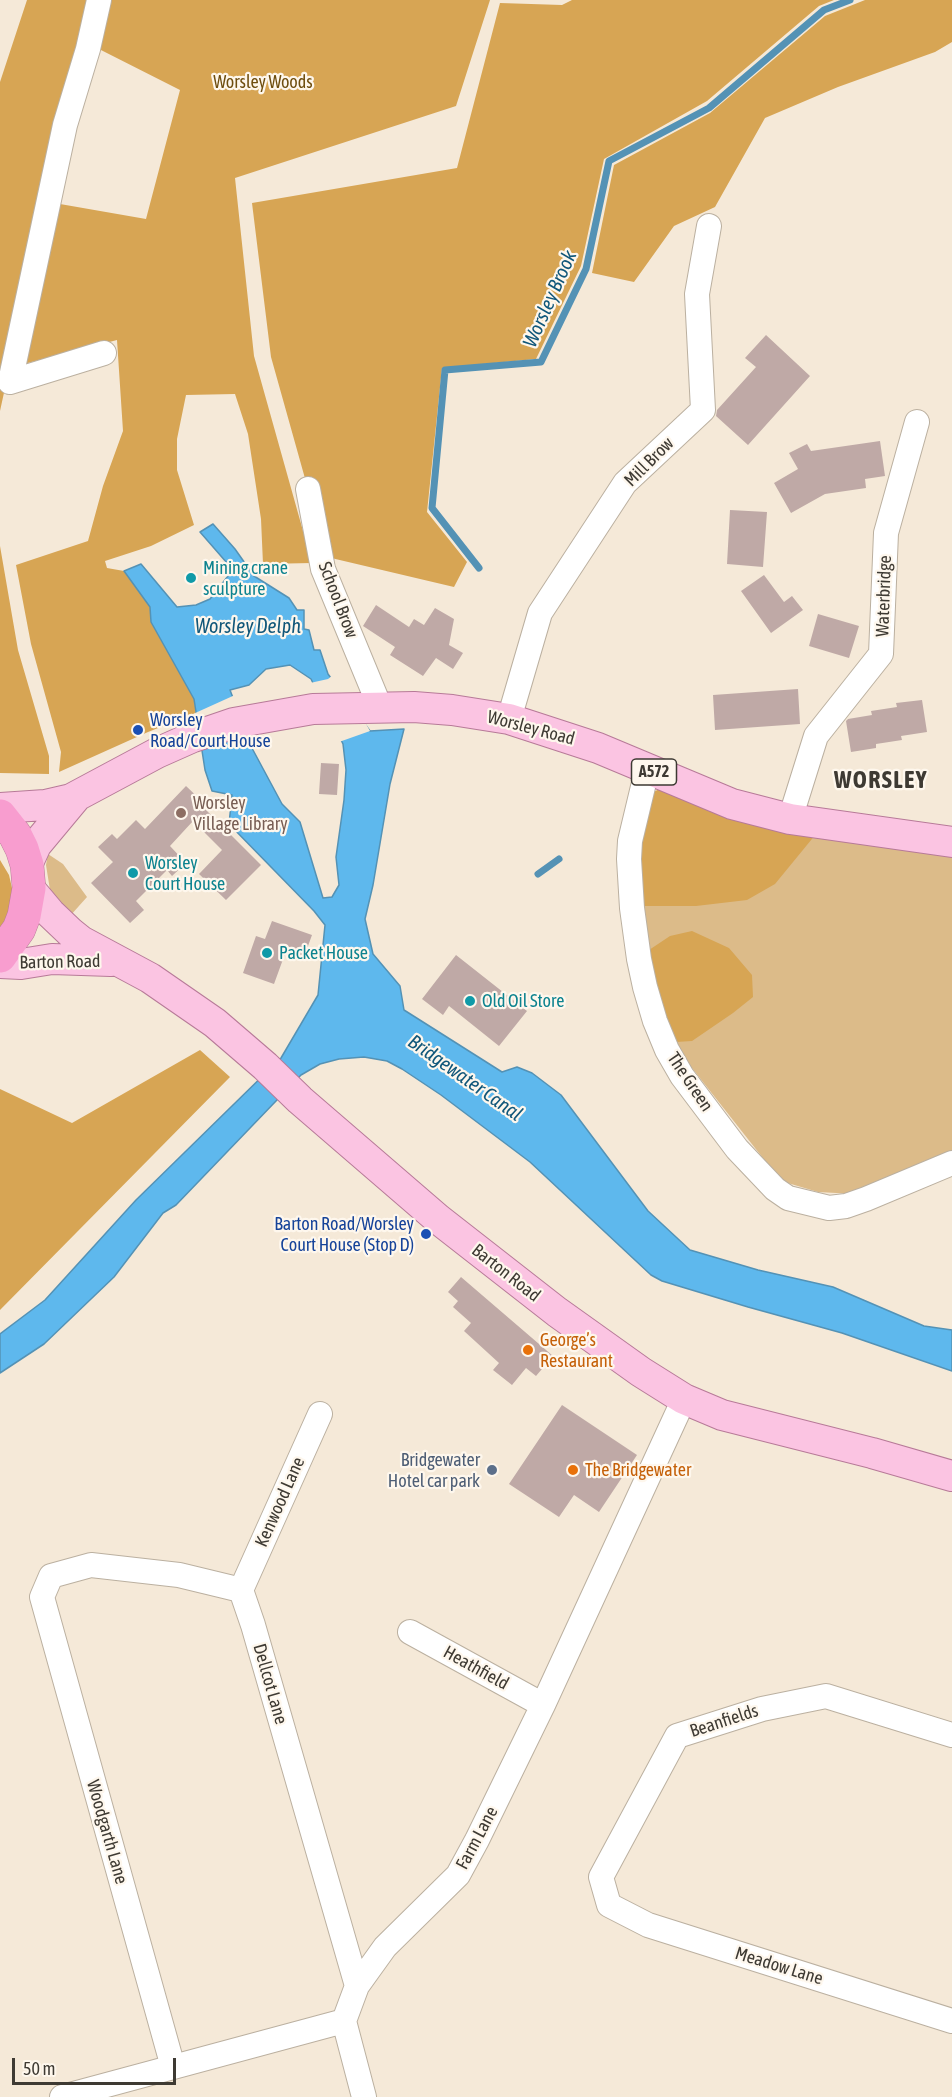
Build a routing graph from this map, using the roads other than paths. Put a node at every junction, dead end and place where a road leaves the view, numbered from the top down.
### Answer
1 (99, 0) edge
2 (709, 226) dead end
3 (104, 352) dead end
4 (917, 422) dead end
5 (308, 489) dead end
6 (368, 707) junction
7 (509, 718) junction
8 (647, 770) junction
9 (76, 797) junction
10 (0, 808) edge
11 (0, 816) edge
12 (790, 819) junction
13 (951, 835) edge
14 (28, 876) junction
15 (0, 956) edge
16 (120, 962) junction
17 (0, 963) edge
18 (952, 1162) edge
19 (684, 1399) junction
20 (320, 1414) dead end
21 (952, 1476) edge
22 (241, 1590) junction
23 (410, 1632) dead end
24 (543, 1705) junction
25 (952, 1735) edge
26 (609, 1905) joint
27 (357, 1986) junction
28 (344, 2021) junction
29 (952, 2021) edge
30 (173, 2067) junction
31 (62, 2097) edge
32 (364, 2097) edge

1 - 3 street
2 - 7 street, Mill Brow
4 - 12 street, Waterbridge
5 - 6 street, School Brow
6 - 7 main road, Worsley Road / A572
6 - 9 main road, Worsley Road / A572
7 - 8 main road, Worsley Road / A572
8 - 12 main road, Worsley Road / A572
8 - 18 street, The Green
9 - 10 main road, Worsley Road / A572
9 - 14 main road, Worsley Road / A572
11 - 14 highway
12 - 13 main road, Worsley Road / A572
14 - 15 highway, A572
14 - 16 main road, Barton Road
16 - 17 main road, Barton Road
16 - 19 main road, Barton Road
19 - 21 main road, Barton Road
19 - 24 street, Farm Lane
20 - 22 street, Kenwood Lane
22 - 27 street, Dellcot Lane
22 - 30 street, Woodgarth Lane
23 - 24 street, Heathfield
24 - 27 street, Farm Lane
25 - 26 street, Beanfields
26 - 29 street, Meadow Lane
27 - 28 street, Farm Lane
28 - 30 street
28 - 32 street
30 - 31 street

